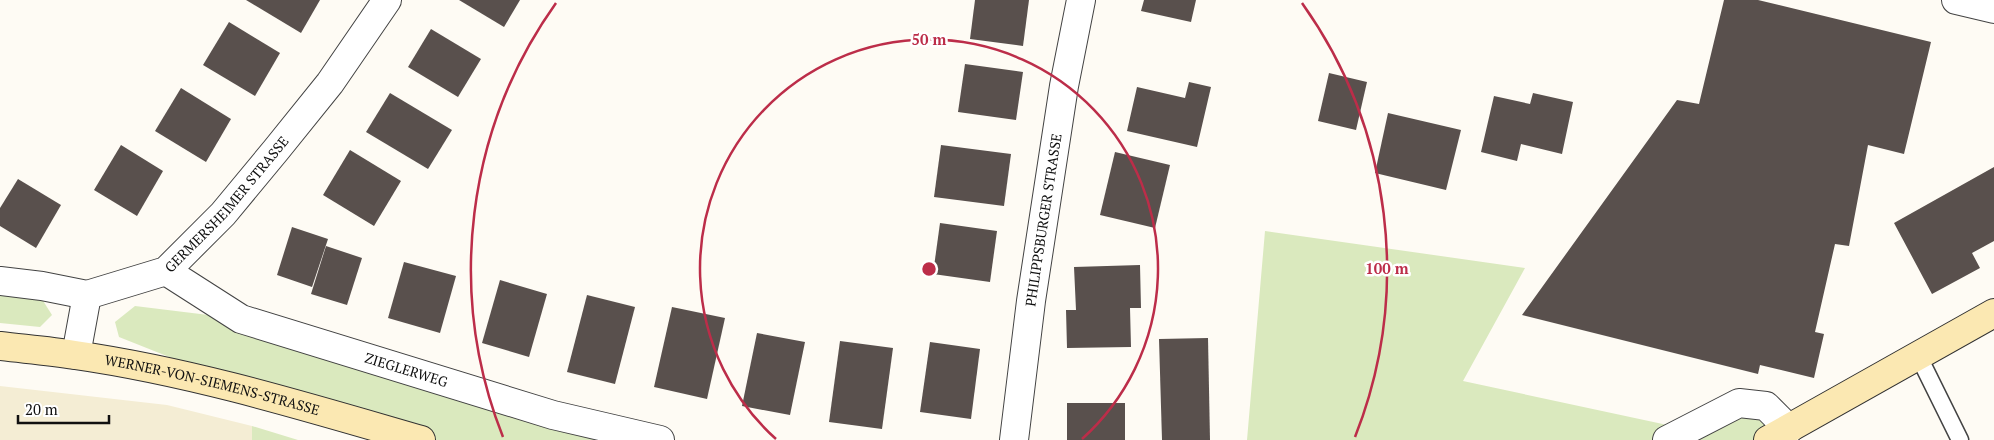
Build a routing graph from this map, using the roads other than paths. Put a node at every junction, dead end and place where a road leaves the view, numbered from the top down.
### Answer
1 (387, 0) edge
2 (1081, 0) edge
3 (1956, 0) edge
4 (1994, 9) edge
5 (166, 271) junction
6 (0, 281) edge
7 (87, 295) junction
8 (1994, 313) edge
9 (0, 346) edge
10 (76, 355) junction
11 (1918, 355) junction
12 (1779, 434) edge
13 (421, 440) edge
14 (660, 440) edge
15 (1014, 440) edge
16 (1668, 440) edge
17 (1960, 440) edge

1 - 5 street, GERMERSHEIMER STRASSE
2 - 15 street, PHILIPPSBURGER STRASSE
3 - 4 street
5 - 7 street, GERMERSHEIMER STRASSE
5 - 14 street, ZIEGLERWEG
6 - 7 street, GERMERSHEIMER STRASSE
7 - 10 street
8 - 11 main road
9 - 10 main road, WERNER-VON-SIEMENS-STRASSE
10 - 13 main road, WERNER-VON-SIEMENS-STRASSE
11 - 12 main road
11 - 17 lane
12 - 16 street

